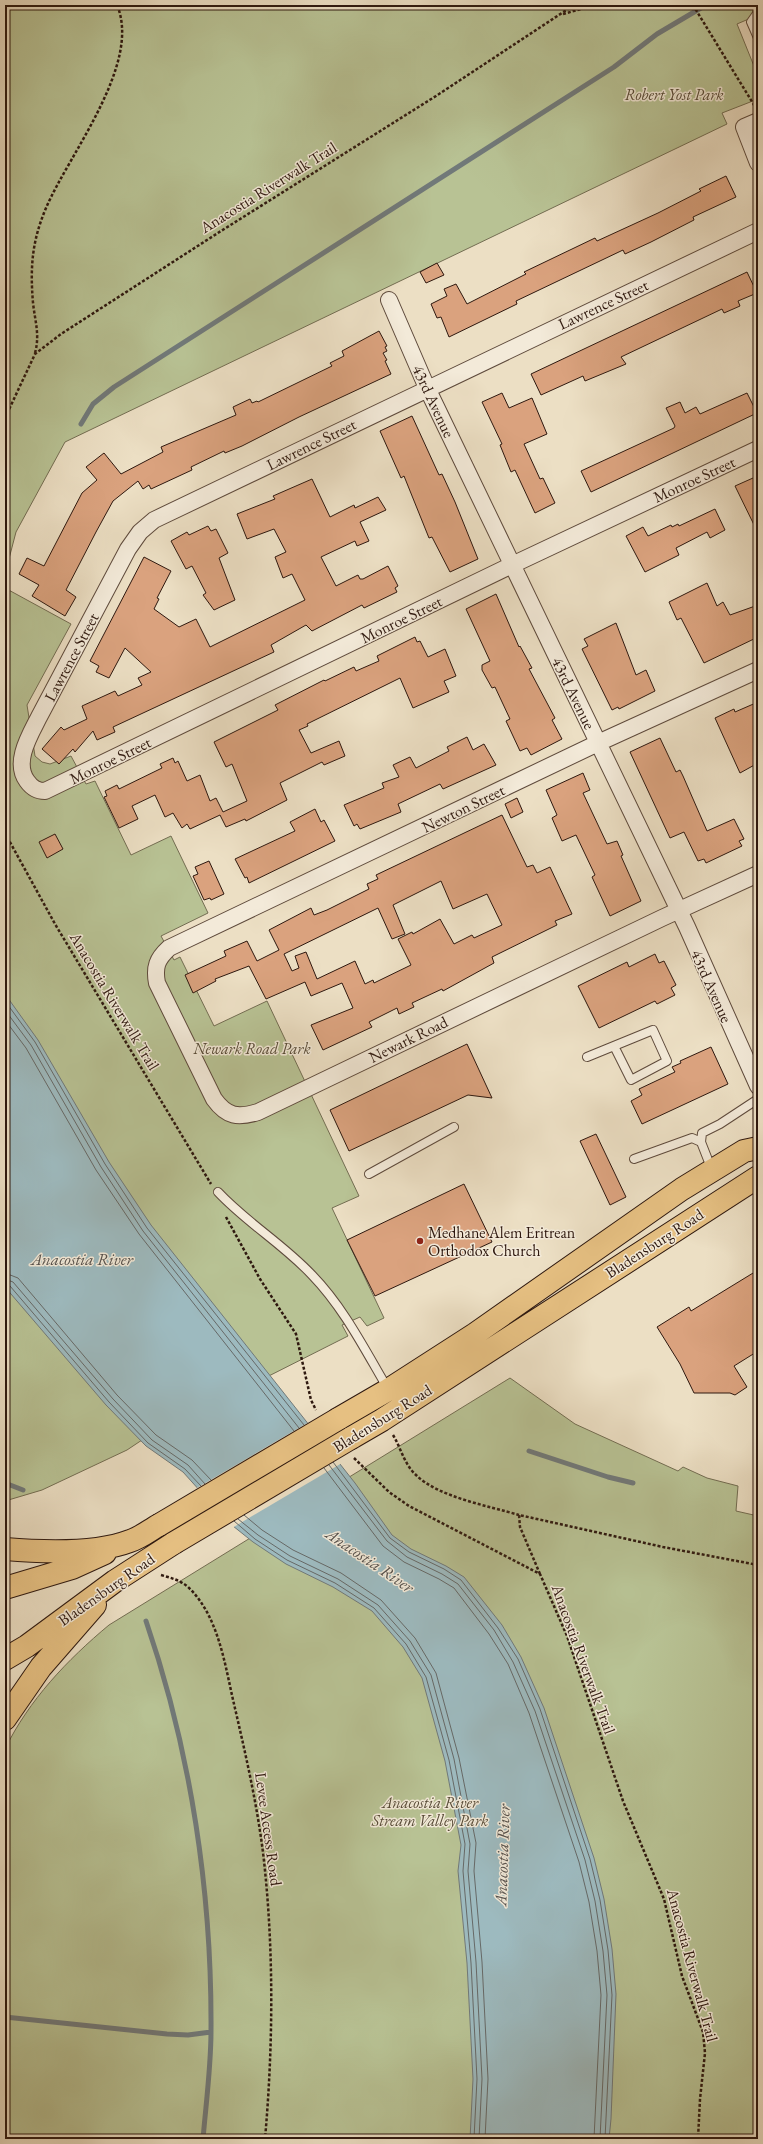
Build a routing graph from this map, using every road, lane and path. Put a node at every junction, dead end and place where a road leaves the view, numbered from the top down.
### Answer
1 (117, 5) edge
2 (574, 5) edge
3 (596, 5) edge
4 (693, 5) edge
5 (758, 12) edge
6 (560, 15) junction
7 (758, 38) edge
8 (752, 119) edge
9 (758, 162) edge
10 (758, 231) edge
11 (389, 300) dead end
12 (35, 354) junction
13 (427, 388) junction
14 (5, 418) edge
15 (758, 449) edge
16 (512, 565) junction
17 (758, 670) edge
18 (598, 743) junction
19 (45, 791) joint
20 (5, 833) edge
21 (758, 874) edge
22 (678, 910) junction
23 (168, 948) joint
24 (614, 1046) junction
25 (587, 1058) dead end
26 (758, 1086) edge
27 (758, 1099) edge
28 (454, 1127) dead end
29 (701, 1142) junction
30 (758, 1148) edge
31 (634, 1159) dead end
32 (712, 1171) junction
33 (369, 1174) dead end
34 (758, 1177) edge
35 (207, 1179) dead end
36 (218, 1192) joint
37 (388, 1390) junction
38 (328, 1417) junction
39 (382, 1420) junction
40 (350, 1445) junction
41 (519, 1515) junction
42 (130, 1541) junction
43 (5, 1549) edge
44 (141, 1563) junction
45 (758, 1565) edge
46 (540, 1574) junction
47 (115, 1581) junction
48 (5, 1588) edge
49 (5, 1659) edge
50 (5, 1719) edge
51 (266, 2139) edge
52 (698, 2139) edge

1 - 12 path
2 - 6 path, Anacostia Riverwalk Trail
3 - 6 path
4 - 8 path
5 - 7 lane
6 - 12 path, Anacostia Riverwalk Trail
8 - 9 street
10 - 13 street, Lawrence Street
11 - 13 street, 43rd Avenue
12 - 14 path, Anacostia Riverwalk Trail
13 - 16 street, 43rd Avenue
13 - 19 street, Lawrence Street
15 - 16 street, Monroe Street
16 - 18 street, 43rd Avenue
16 - 19 street, Monroe Street
17 - 18 street, Newton Street
18 - 22 street, 43rd Avenue
18 - 23 street, Newton Street
20 - 35 path, Anacostia Riverwalk Trail
21 - 22 street, Newark Road
22 - 23 street, Newark Road
22 - 26 street, 43rd Avenue
24 - 24 lane
24 - 25 lane
27 - 29 lane
28 - 33 lane
29 - 31 lane
29 - 32 lane
30 - 32 main road, Bladensburg Road
32 - 37 main road, Bladensburg Road
34 - 39 main road, Bladensburg Road
36 - 37 lane
36 - 38 path
37 - 38 main road, Bladensburg Road
38 - 42 main road, Bladensburg Road, bridge
39 - 40 main road, Bladensburg Road
39 - 41 path
40 - 44 main road, Bladensburg Road, bridge
40 - 46 path, Anacostia Riverwalk Trail
41 - 45 path
41 - 46 path
42 - 43 main road, Bladensburg Road
42 - 48 main road
44 - 47 main road, Bladensburg Road
44 - 51 path, Levee Access Road
46 - 52 path, Anacostia Riverwalk Trail
47 - 49 main road, Bladensburg Road
47 - 50 main road

